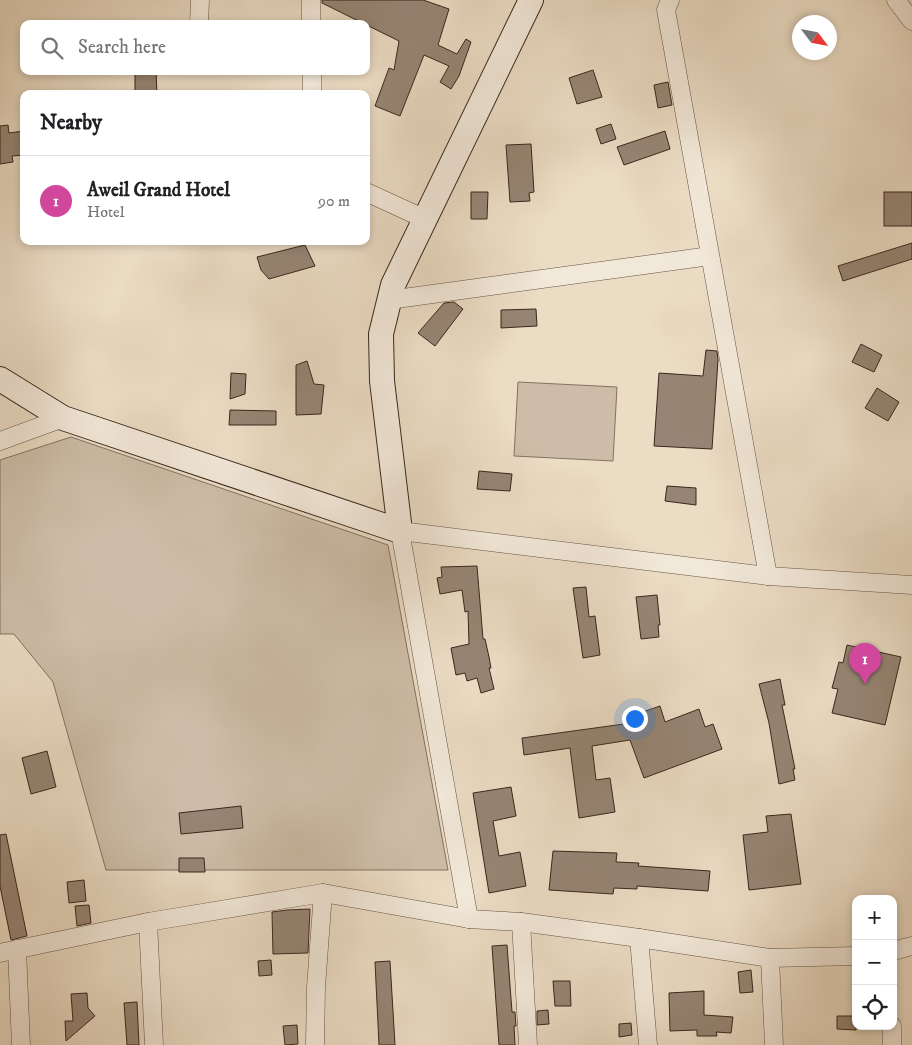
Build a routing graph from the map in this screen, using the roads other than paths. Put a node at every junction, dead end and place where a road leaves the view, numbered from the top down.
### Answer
1 (200, 0) edge
2 (311, 0) edge
3 (531, 0) edge
4 (670, 0) edge
5 (884, 0) edge
6 (904, 11) edge
7 (200, 20) edge
8 (311, 20) edge
9 (312, 75) edge
10 (312, 90) edge
11 (370, 194) edge
12 (425, 219) junction
13 (710, 256) junction
14 (389, 300) junction
15 (0, 379) edge
16 (63, 418) junction
17 (0, 441) edge
18 (400, 531) junction
19 (768, 576) junction
20 (912, 585) edge
21 (322, 892) junction
22 (469, 919) junction
23 (148, 922) junction
24 (521, 922) junction
25 (639, 938) junction
26 (912, 946) edge
27 (17, 949) junction
28 (897, 950) edge
29 (0, 953) edge
30 (852, 956) edge
31 (770, 958) junction
32 (892, 1030) edge
33 (21, 1045) edge
34 (154, 1045) edge
35 (315, 1045) edge
36 (528, 1045) edge
37 (648, 1045) edge
38 (774, 1045) edge
39 (892, 1045) edge

1 - 7 street
2 - 8 street
3 - 12 street
4 - 13 street
5 - 6 street
9 - 10 street
11 - 12 street
12 - 14 street
13 - 14 street
13 - 19 street
14 - 18 street
15 - 16 street
16 - 17 street
16 - 18 street
18 - 19 street
18 - 22 street
19 - 20 street
21 - 22 street
21 - 23 street
21 - 35 street
22 - 24 street
23 - 27 street
23 - 34 street
24 - 25 street
24 - 36 street
25 - 31 street
25 - 37 street
26 - 28 street
27 - 29 street
27 - 33 street
30 - 31 street
31 - 38 street
32 - 39 street

